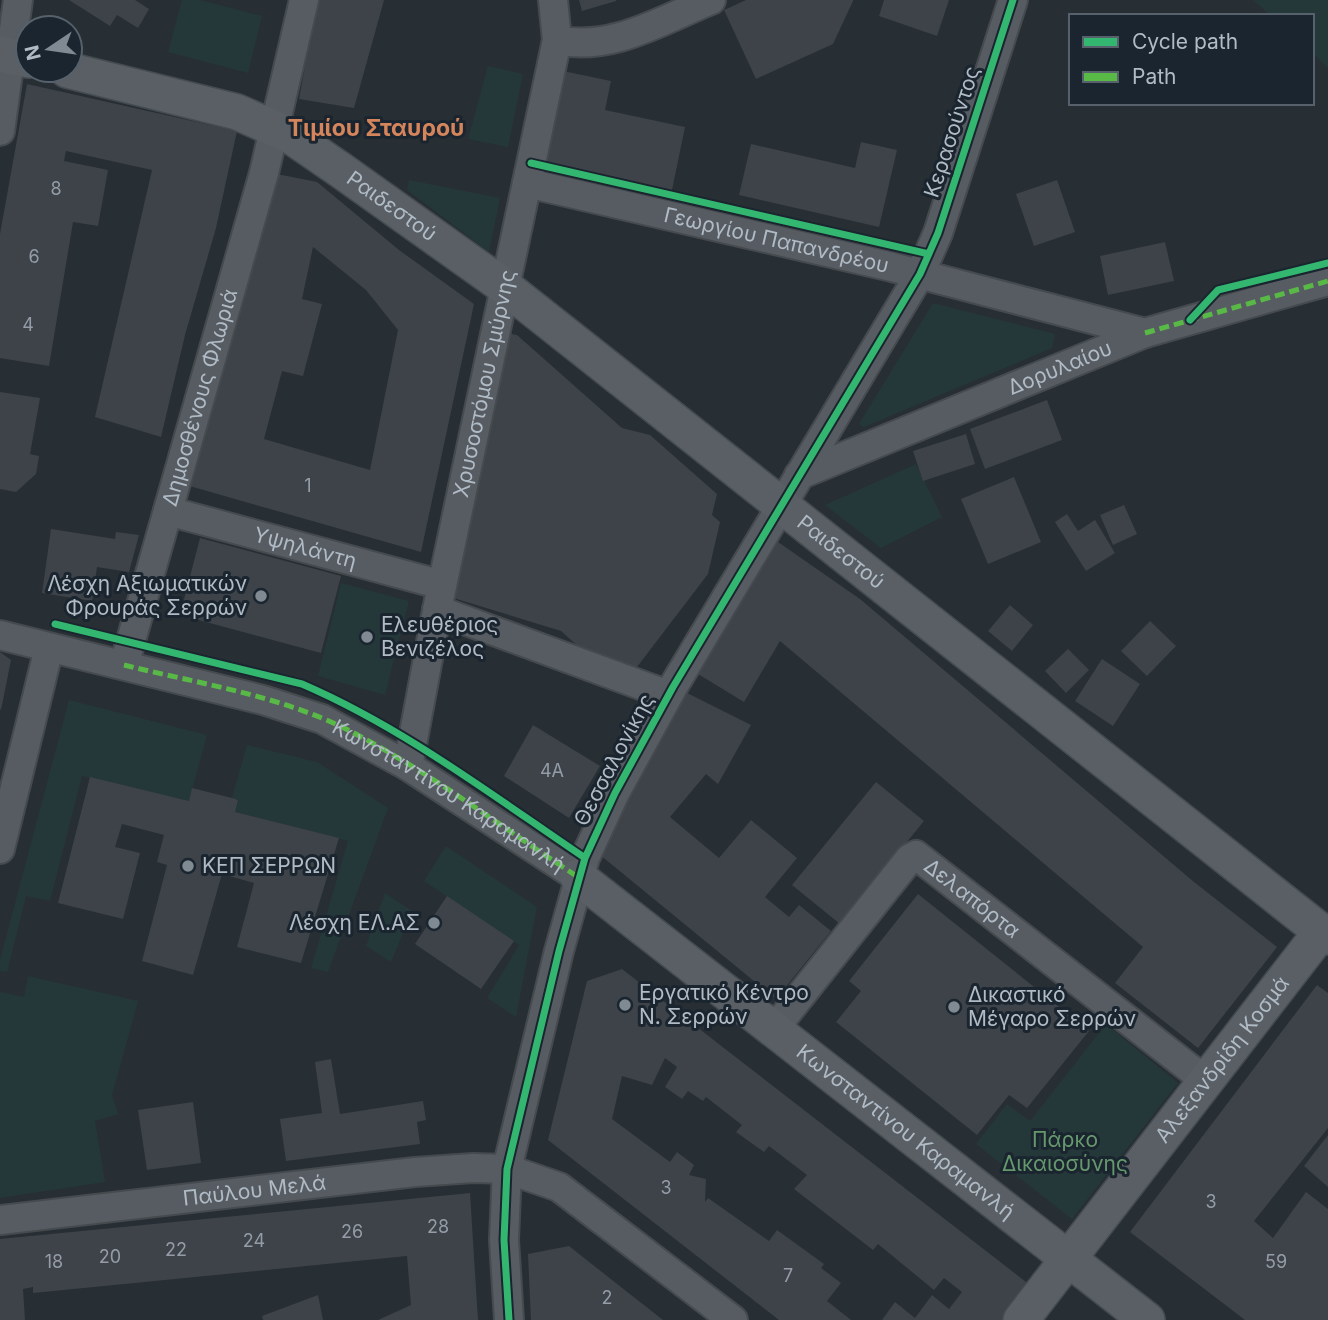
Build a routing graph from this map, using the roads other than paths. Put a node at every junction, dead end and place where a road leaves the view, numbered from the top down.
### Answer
1 (18, 0) edge
2 (304, 0) edge
3 (553, 0) edge
4 (710, 0) edge
5 (1013, 0) edge
6 (557, 40) junction
7 (13, 57) edge
8 (84, 74) edge
9 (276, 129) junction
10 (0, 131) edge
11 (527, 183) junction
12 (920, 274) junction
13 (1328, 281) edge
14 (505, 288) junction
15 (1145, 333) junction
16 (799, 475) junction
17 (781, 505) junction
18 (168, 511) junction
19 (439, 597) junction
20 (0, 635) edge
21 (49, 648) junction
22 (124, 665) junction
23 (668, 695) junction
24 (408, 766) junction
25 (0, 849) edge
26 (578, 877) junction
27 (1324, 935) edge
28 (774, 1030) junction
29 (1206, 1081) junction
30 (507, 1169) junction
31 (0, 1220) edge
32 (1070, 1259) junction
33 (509, 1320) edge
34 (733, 1320) edge
35 (1021, 1320) edge
36 (1147, 1320) edge

1 - 7 street
2 - 9 street, Δημοσθένους Φλωριά
3 - 6 street, Χρυσοστόμου Σμύρνης
4 - 6 street
5 - 12 street, Κερασούντος
6 - 11 street, Χρυσοστόμου Σμύρνης
7 - 10 street
8 - 9 main road
9 - 14 main road, Ραιδεστού
9 - 18 street, Δημοσθένους Φλωριά
11 - 12 street, Γεωργίου Παπανδρέου
11 - 14 street, Χρυσοστόμου Σμύρνης
12 - 15 street, Γεωργίου Παπανδρέου
12 - 16 street, Θεσσαλονίκης
13 - 15 street, Δορυλαίου
14 - 17 main road, Ραιδεστού
14 - 19 street, Χρυσοστόμου Σμύρνης
15 - 16 street, Δορυλαίου
16 - 17 street, Θεσσαλονίκης
17 - 23 street, Θεσσαλονίκης
17 - 27 main road, Ραιδεστού
18 - 19 street, Υψηλάντη
18 - 22 street, Δημοσθένους Φλωριά
19 - 23 street, Υψηλάντη
19 - 24 street, Χρυσοστόμου Σμύρνης
20 - 21 street, Κωνσταντίνου Καραμανλή
21 - 22 street, Κωνσταντίνου Καραμανλή
21 - 25 street
22 - 24 street, Κωνσταντίνου Καραμανλή
23 - 26 street, Θεσσαλονίκης
24 - 26 street, Κωνσταντίνου Καραμανλή
26 - 28 main road, Κωνσταντίνου Καραμανλή
26 - 30 street, Θεσσαλονίκης
27 - 29 main road, Αλεξανδρίδη Κοσμά
28 - 29 street, Δελαπόρτα
28 - 32 main road, Κωνσταντίνου Καραμανλή
29 - 32 main road, Αλεξανδρίδη Κοσμά
30 - 31 street, Παύλου Μελά
30 - 33 street, Θεσσαλονίκης
30 - 34 street, Παύλου Μελά
32 - 35 main road, Αλεξανδρίδη Κοσμά
32 - 36 main road, Κωνσταντίνου Καραμανλή

